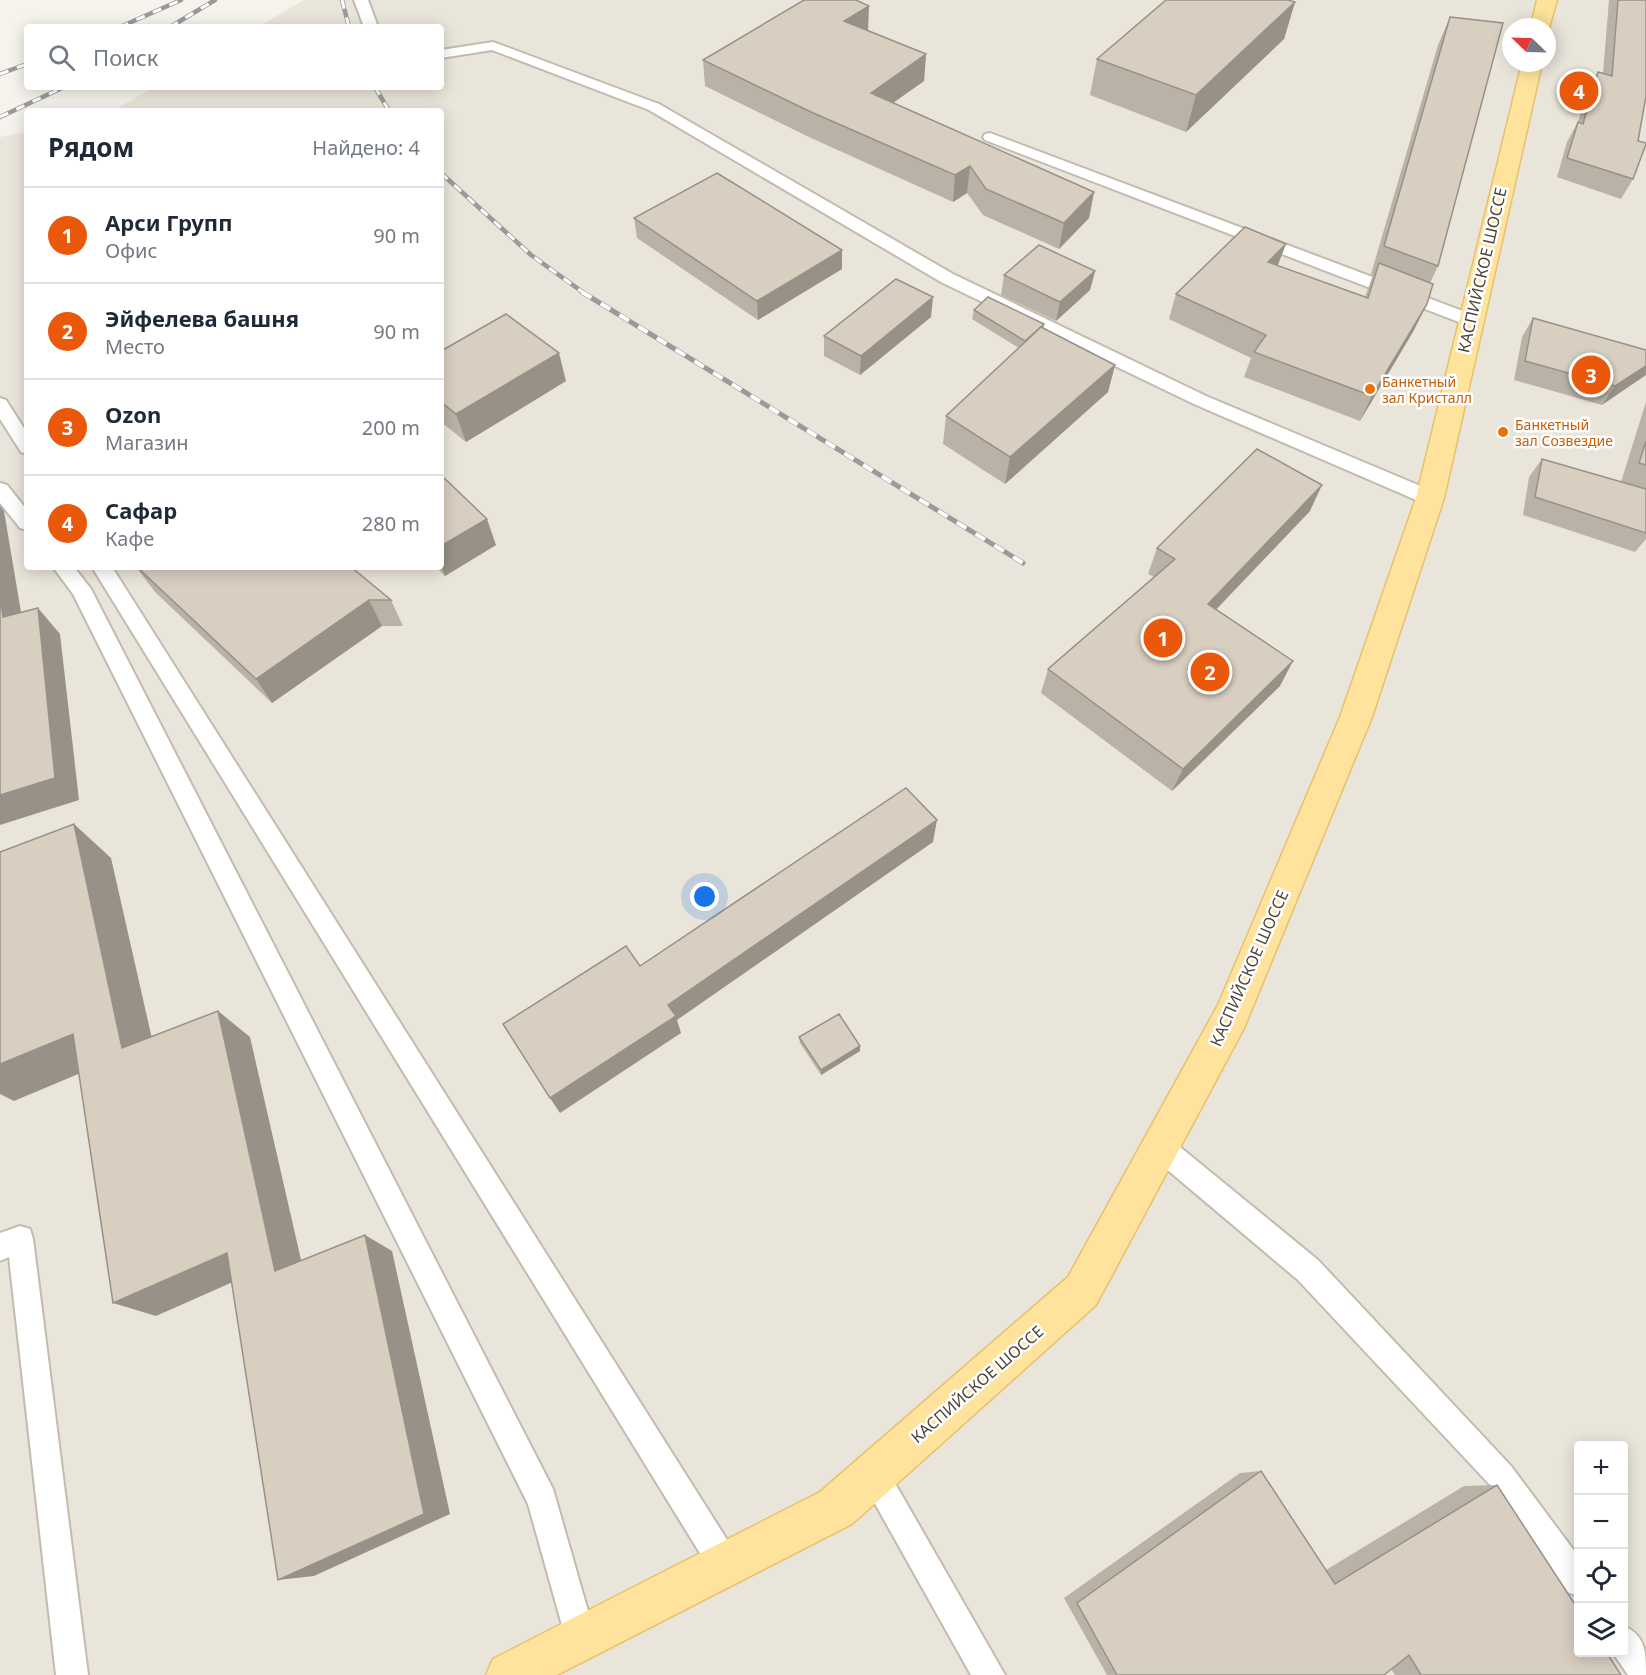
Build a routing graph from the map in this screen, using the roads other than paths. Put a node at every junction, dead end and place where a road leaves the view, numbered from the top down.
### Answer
1 (361, 0) edge
2 (1547, 0) edge
3 (1543, 18) edge
4 (369, 24) edge
5 (444, 54) edge
6 (1530, 72) edge
7 (990, 137) dead end
8 (1470, 320) junction
9 (0, 404) edge
10 (24, 443) edge
11 (0, 490) edge
12 (1430, 498) junction
13 (24, 519) edge
14 (65, 570) edge
15 (104, 570) edge
16 (1160, 1147) junction
17 (0, 1247) edge
18 (874, 1474) junction
19 (725, 1565) junction
20 (1574, 1576) edge
21 (580, 1639) junction
22 (1628, 1649) edge
23 (1646, 1673) edge
24 (72, 1675) edge
25 (509, 1675) edge
26 (989, 1675) edge

1 - 4 lane
2 - 3 main road
5 - 12 lane
6 - 8 main road, КАСПИЙСКОЕ ШОССЕ
7 - 8 lane
8 - 12 main road, КАСПИЙСКОЕ ШОССЕ
9 - 10 lane
11 - 13 lane
12 - 16 main road, КАСПИЙСКОЕ ШОССЕ
14 - 21 lane
15 - 19 lane
16 - 18 main road, КАСПИЙСКОЕ ШОССЕ
16 - 20 lane
17 - 24 lane
18 - 19 main road, КАСПИЙСКОЕ ШОССЕ
18 - 26 lane
19 - 21 main road, КАСПИЙСКОЕ ШОССЕ
21 - 25 main road, КАСПИЙСКОЕ ШОССЕ
22 - 23 lane

